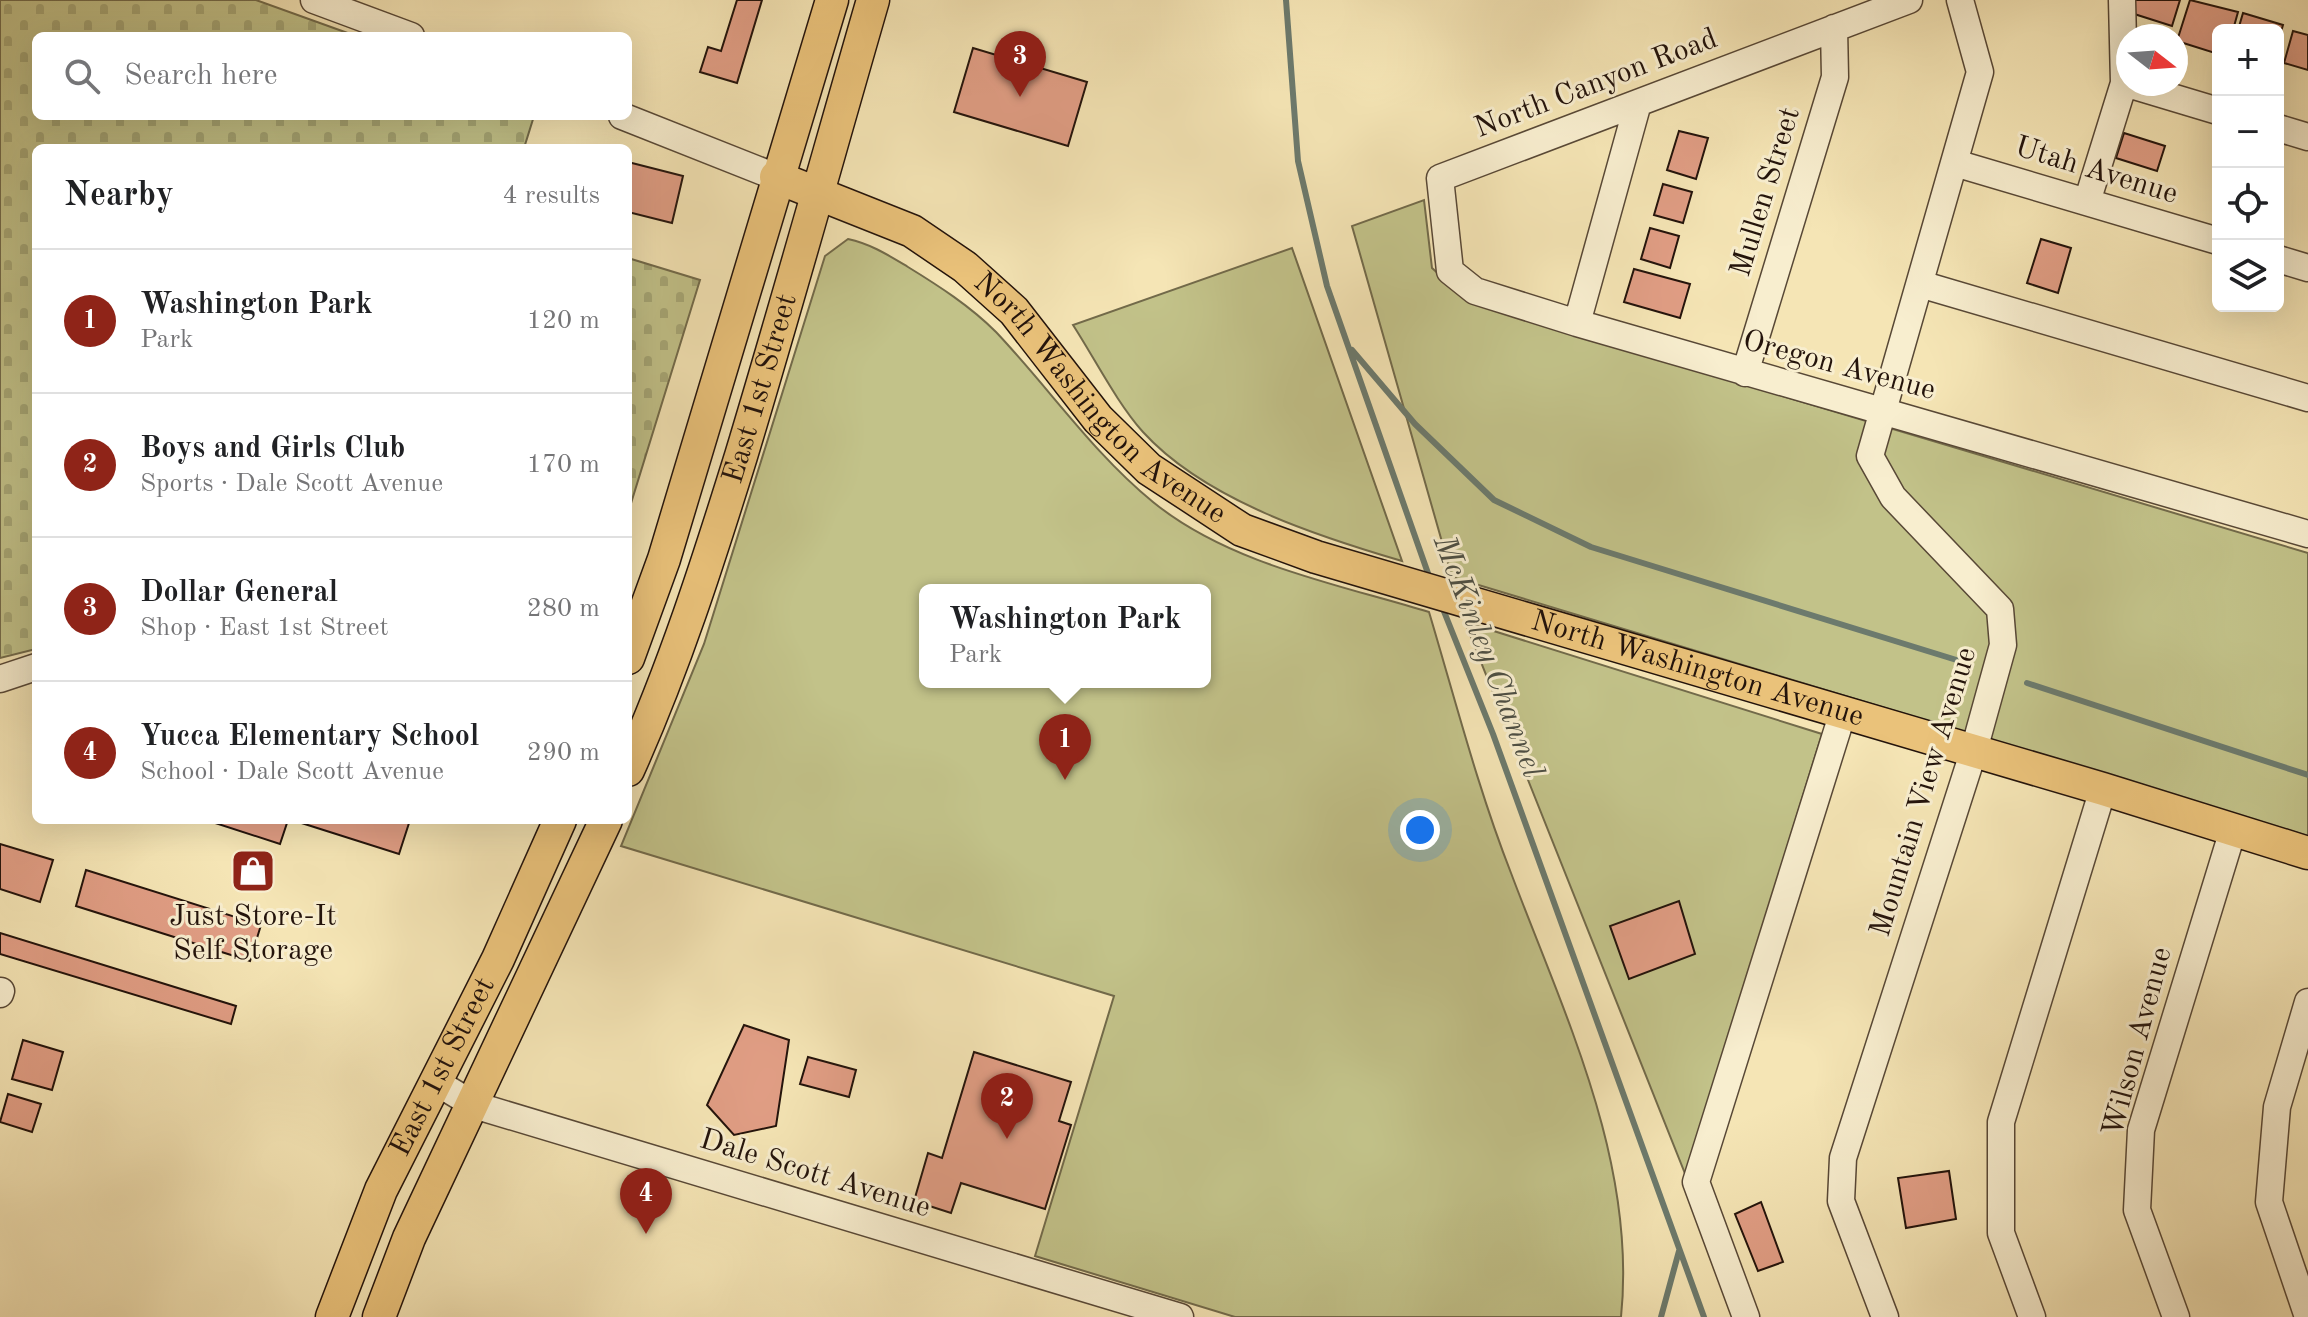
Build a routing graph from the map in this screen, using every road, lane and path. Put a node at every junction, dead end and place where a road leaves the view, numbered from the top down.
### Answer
1 (314, 0) edge
2 (832, 0) edge
3 (873, 0) edge
4 (1909, 0) edge
5 (1960, 0) edge
6 (2122, 0) edge
7 (2123, 24) edge
8 (1834, 28) junction
9 (400, 32) edge
10 (2123, 96) edge
11 (2167, 96) edge
12 (1638, 103) junction
13 (2212, 109) edge
14 (632, 120) edge
15 (2284, 130) edge
16 (2308, 137) edge
17 (1955, 163) junction
18 (776, 177) junction
19 (1440, 178) joint
20 (817, 192) junction
21 (2087, 202) junction
22 (2215, 240) edge
23 (2284, 261) edge
24 (2308, 268) edge
25 (1920, 284) junction
26 (1577, 323) junction
27 (1745, 373) junction
28 (2308, 398) edge
29 (1883, 410) junction
30 (2308, 534) edge
31 (632, 647) edge
32 (32, 668) edge
33 (0, 679) edge
34 (1843, 712) junction
35 (637, 721) edge
36 (632, 748) edge
37 (1974, 750) junction
38 (2103, 789) junction
39 (558, 824) edge
40 (604, 824) edge
41 (2233, 830) junction
42 (2308, 853) edge
43 (2308, 1002) edge
44 (436, 1082) junction
45 (474, 1105) junction
46 (332, 1317) edge
47 (379, 1317) edge
48 (1180, 1317) edge
49 (1746, 1317) edge
50 (1885, 1317) edge
51 (2032, 1317) edge
52 (2176, 1317) edge
53 (2308, 1317) edge

1 - 9 street
2 - 18 main road, East 1st Street
3 - 20 main road, East 1st Street
4 - 8 street, North Canyon Road
5 - 17 street, Mountain View Avenue
6 - 7 street
8 - 12 street, North Canyon Road
8 - 27 street, Mullen Street
10 - 21 street
11 - 13 street
12 - 19 street, North Canyon Road
12 - 26 street
14 - 18 street
15 - 16 street
17 - 21 street, Utah Avenue
17 - 25 street, Mountain View Avenue
18 - 20 main road, North Washington Avenue
18 - 31 main road, East 1st Street
19 - 26 street, Oregon Avenue
20 - 34 main road, North Washington Avenue
20 - 35 main road, East 1st Street
21 - 22 street, Utah Avenue
23 - 24 street
25 - 28 street
25 - 29 street, Mountain View Avenue
26 - 27 street, Oregon Avenue
27 - 29 street, Oregon Avenue
29 - 30 street, Oregon Avenue
29 - 37 street, Mountain View Avenue
32 - 33 street
34 - 37 main road, North Washington Avenue
34 - 49 street
35 - 36 main road, East 1st Street
37 - 38 main road, North Washington Avenue
37 - 50 street, Mountain View Avenue
38 - 41 main road, North Washington Avenue
38 - 51 street
39 - 44 main road, East 1st Street
40 - 45 main road, East 1st Street
41 - 42 main road, North Washington Avenue
41 - 52 street, Wilson Avenue
43 - 53 street
44 - 45 street, Dale Scott Avenue
44 - 46 main road, East 1st Street
45 - 47 main road, East 1st Street
45 - 48 street, Dale Scott Avenue

